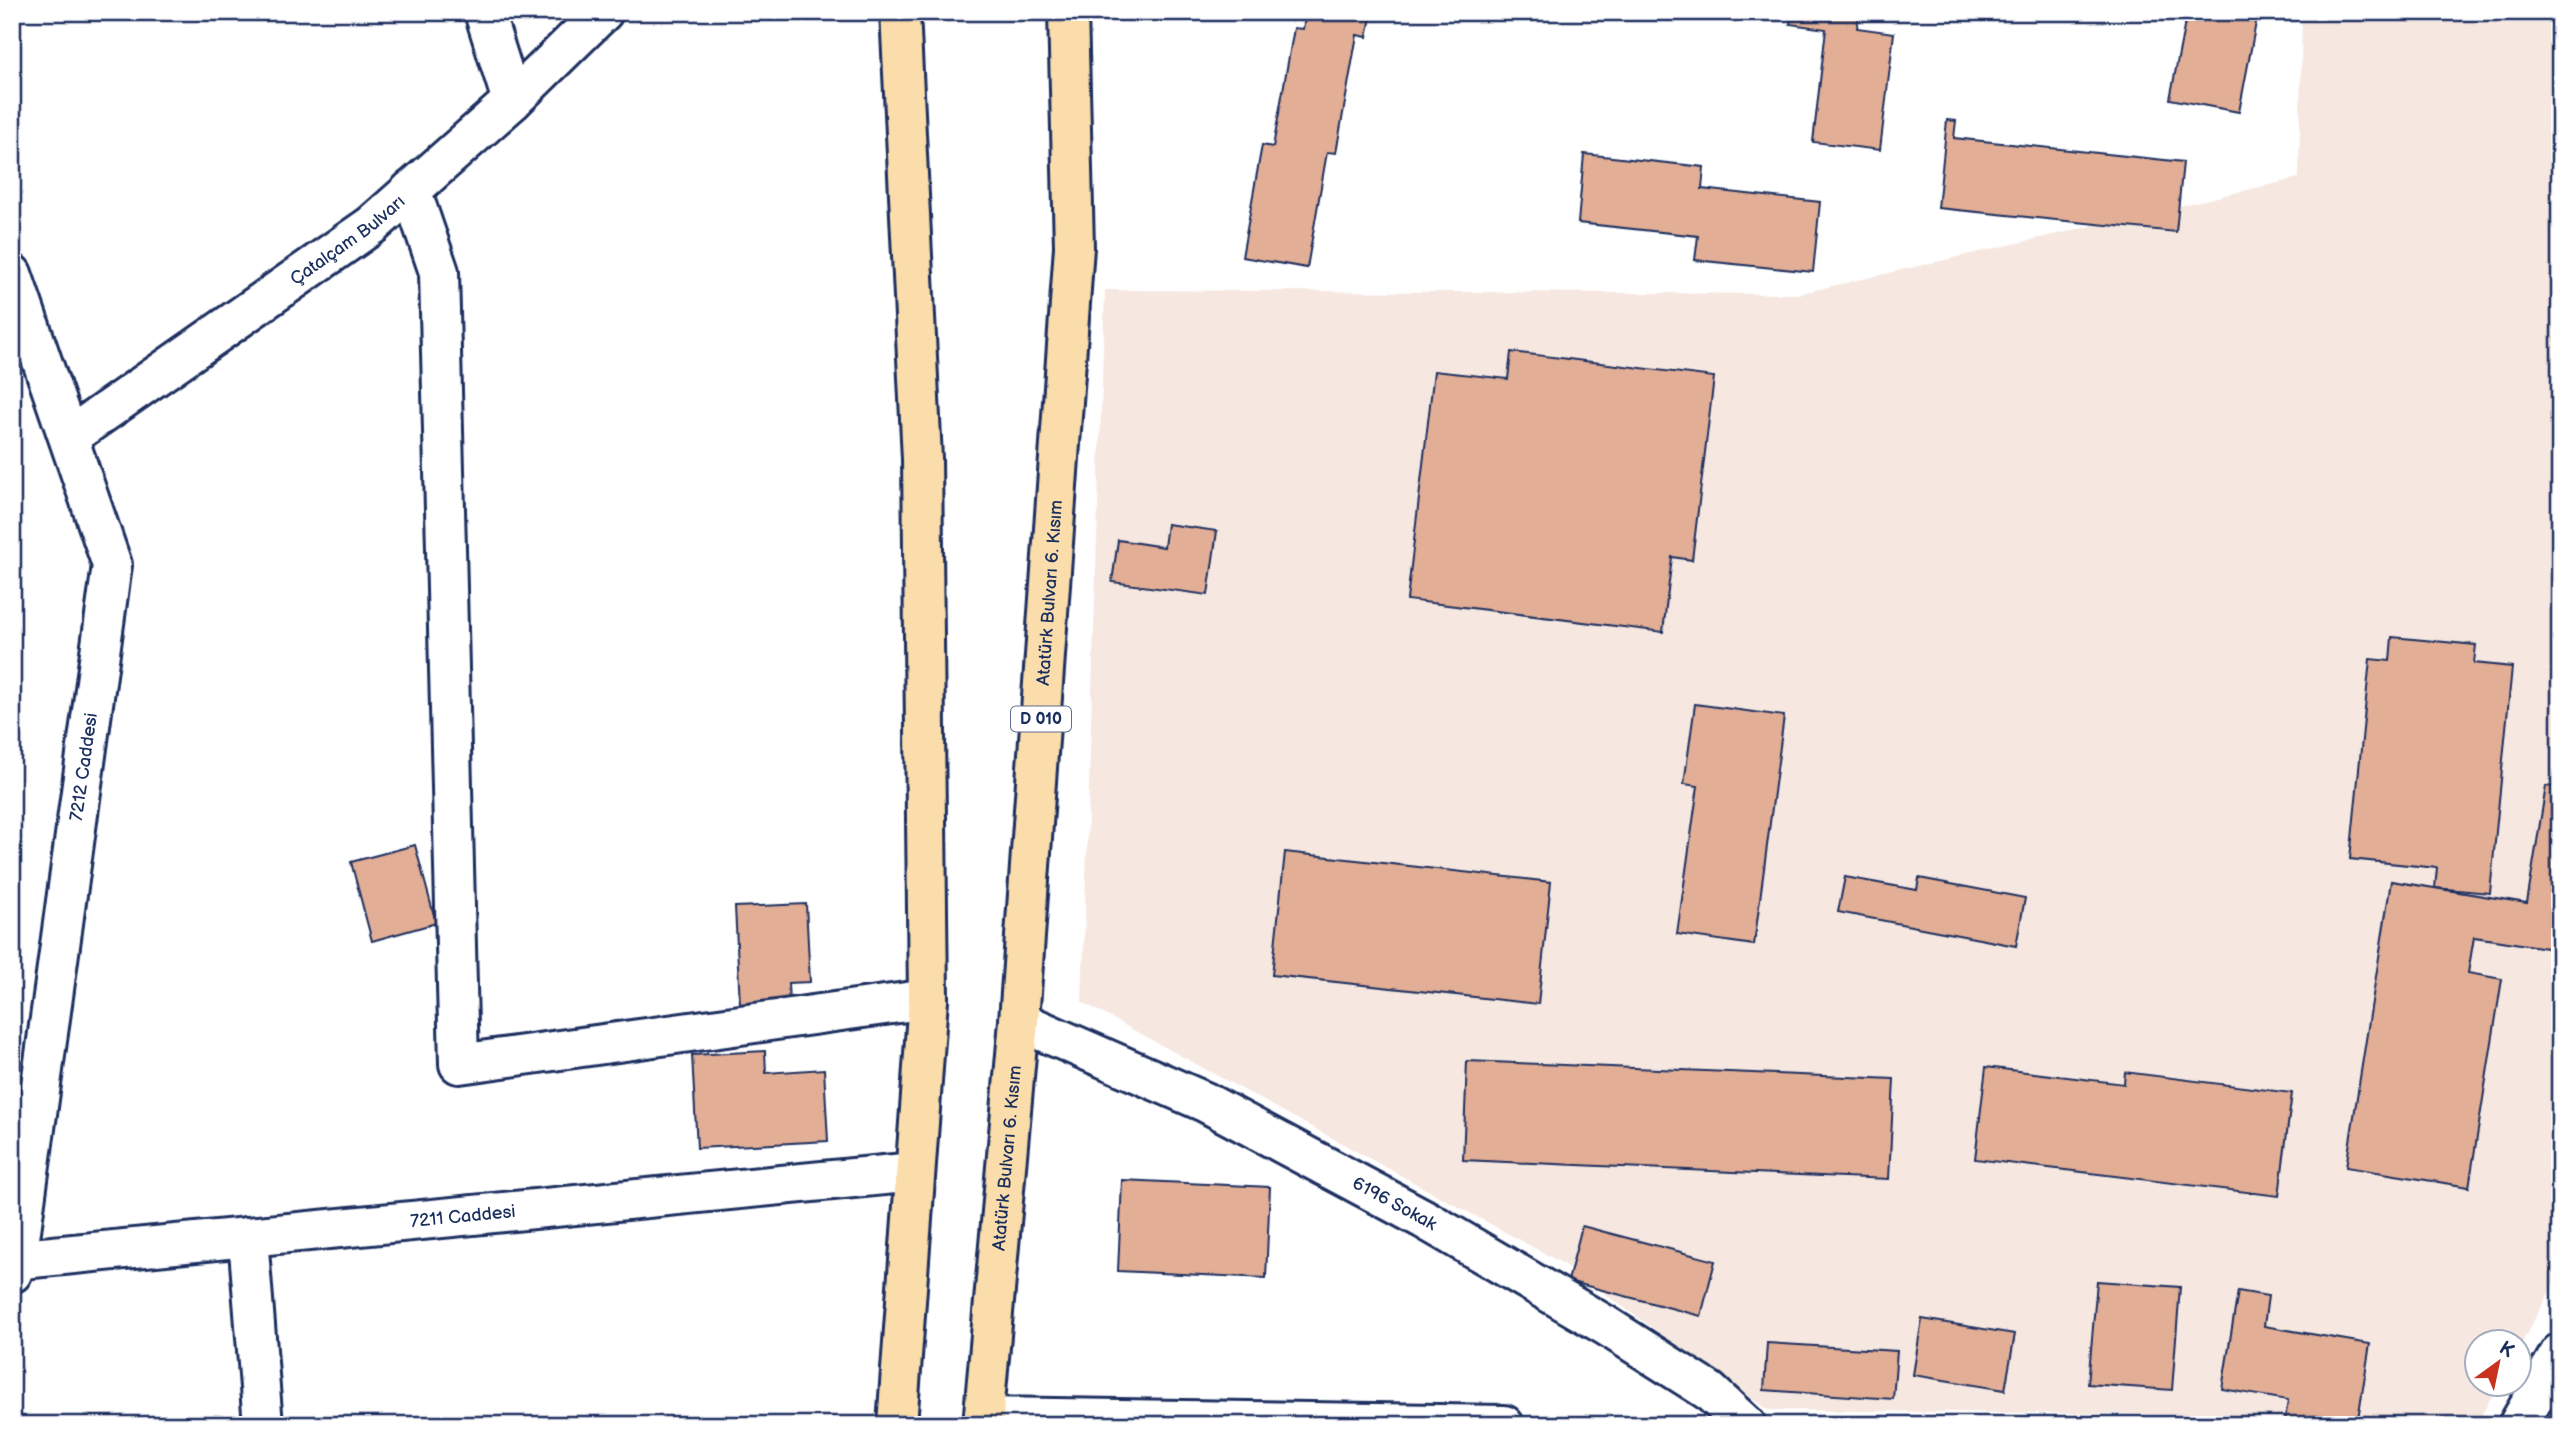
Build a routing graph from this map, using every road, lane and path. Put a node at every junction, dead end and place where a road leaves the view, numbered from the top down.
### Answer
1 (484, 12) edge
2 (603, 12) edge
3 (900, 12) edge
4 (1068, 12) edge
5 (512, 101) junction
6 (411, 190) junction
7 (12, 274) edge
8 (69, 438) junction
9 (928, 999) junction
10 (1019, 1021) junction
11 (915, 1172) junction
12 (248, 1237) junction
13 (14, 1264) edge
14 (2560, 1353) edge
15 (984, 1421) edge
16 (263, 1425) edge
17 (897, 1425) edge
18 (1504, 1425) edge
19 (1746, 1425) edge
20 (2518, 1425) edge

1 - 5 street
2 - 5 street, Çatalçam Bulvarı
3 - 9 highway
4 - 10 highway, Atatürk Bulvarı 6. Kısım / D 010
5 - 6 street, Çatalçam Bulvarı
6 - 8 street, Çatalçam Bulvarı
6 - 9 street
7 - 8 street, 7212 Caddesi
8 - 13 street, 7212 Caddesi
9 - 11 highway
10 - 15 highway, Atatürk Bulvarı 6. Kısım / D 010
10 - 19 street, 6196 Sokak
11 - 12 street, 7211 Caddesi
11 - 17 highway
12 - 13 street, 7211 Caddesi
12 - 16 street
14 - 20 street
15 - 18 street

